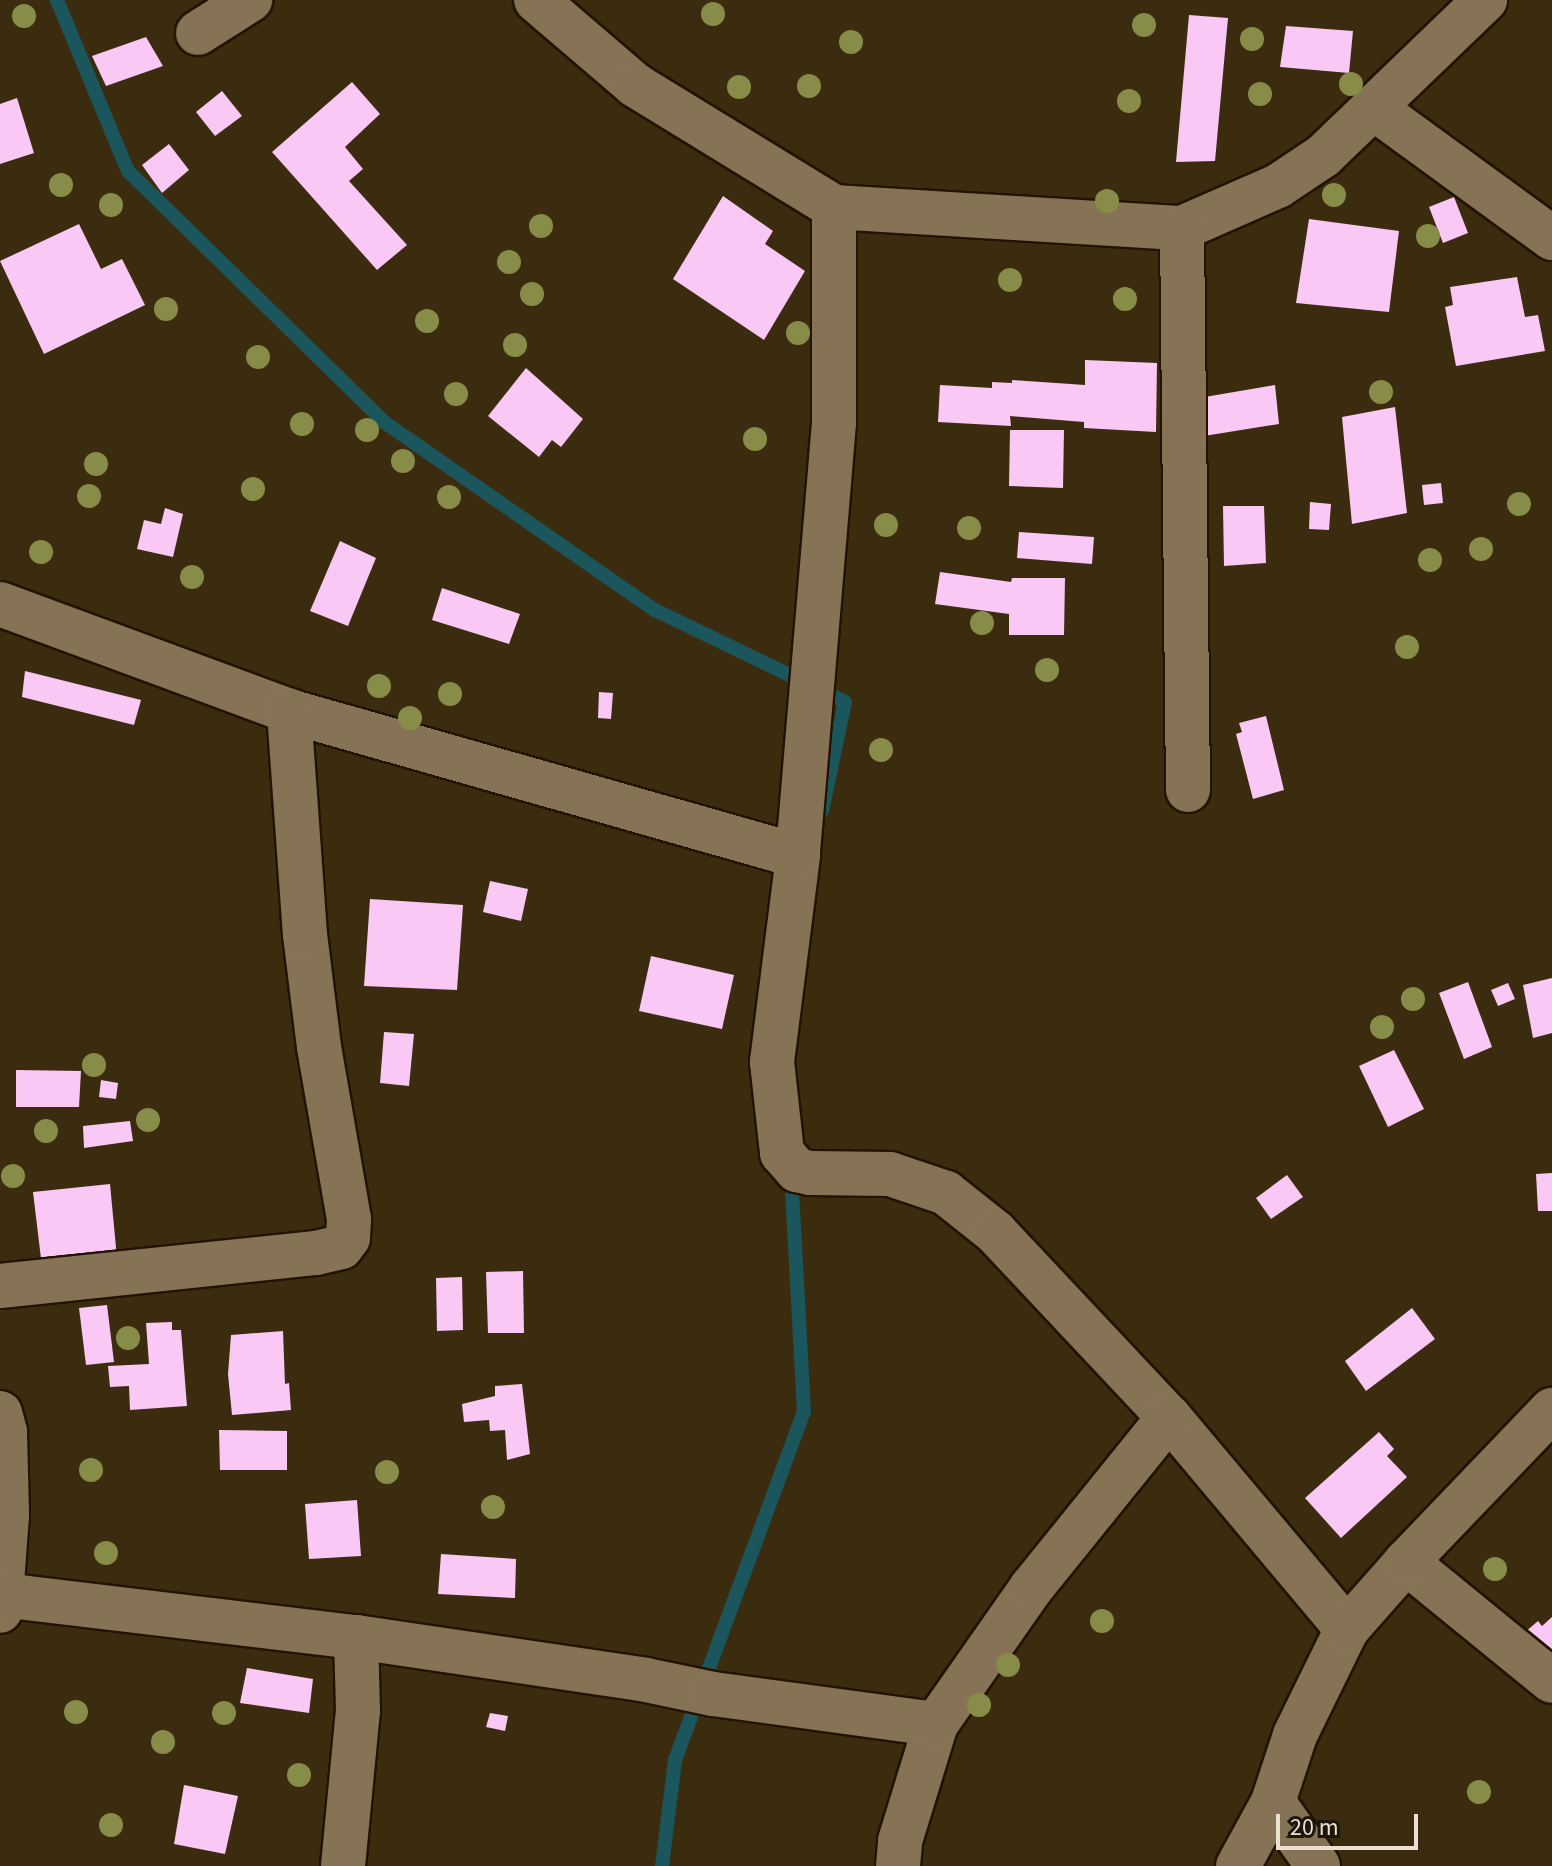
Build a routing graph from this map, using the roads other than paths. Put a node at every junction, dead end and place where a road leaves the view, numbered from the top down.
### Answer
1 (250, 0) edge
2 (536, 0) edge
3 (1485, 0) edge
4 (198, 33) dead end
5 (1375, 109) junction
6 (834, 207) junction
7 (1182, 228) junction
8 (1552, 238) edge
9 (0, 604) edge
10 (289, 711) junction
11 (1188, 790) dead end
12 (798, 856) junction
13 (0, 1286) edge
14 (1552, 1410) edge
15 (0, 1413) edge
16 (1169, 1417) junction
17 (1406, 1562) junction
18 (1, 1603) edge
19 (1347, 1629) junction
20 (356, 1637) junction
21 (1552, 1681) edge
22 (936, 1724) junction
23 (1273, 1802) junction
24 (343, 1866) edge
25 (898, 1866) edge
26 (1238, 1866) edge
27 (1318, 1866) edge

1 - 4 street
2 - 6 street
3 - 5 street
5 - 7 street
5 - 8 street
6 - 7 street
6 - 12 street
7 - 11 street
9 - 10 street
10 - 12 street
10 - 13 street
12 - 16 street
14 - 17 street
15 - 18 street
16 - 19 street
16 - 22 street
17 - 19 street
17 - 21 street
18 - 20 street
19 - 23 street
20 - 22 street
20 - 24 street
22 - 25 street
23 - 26 street
23 - 27 street

